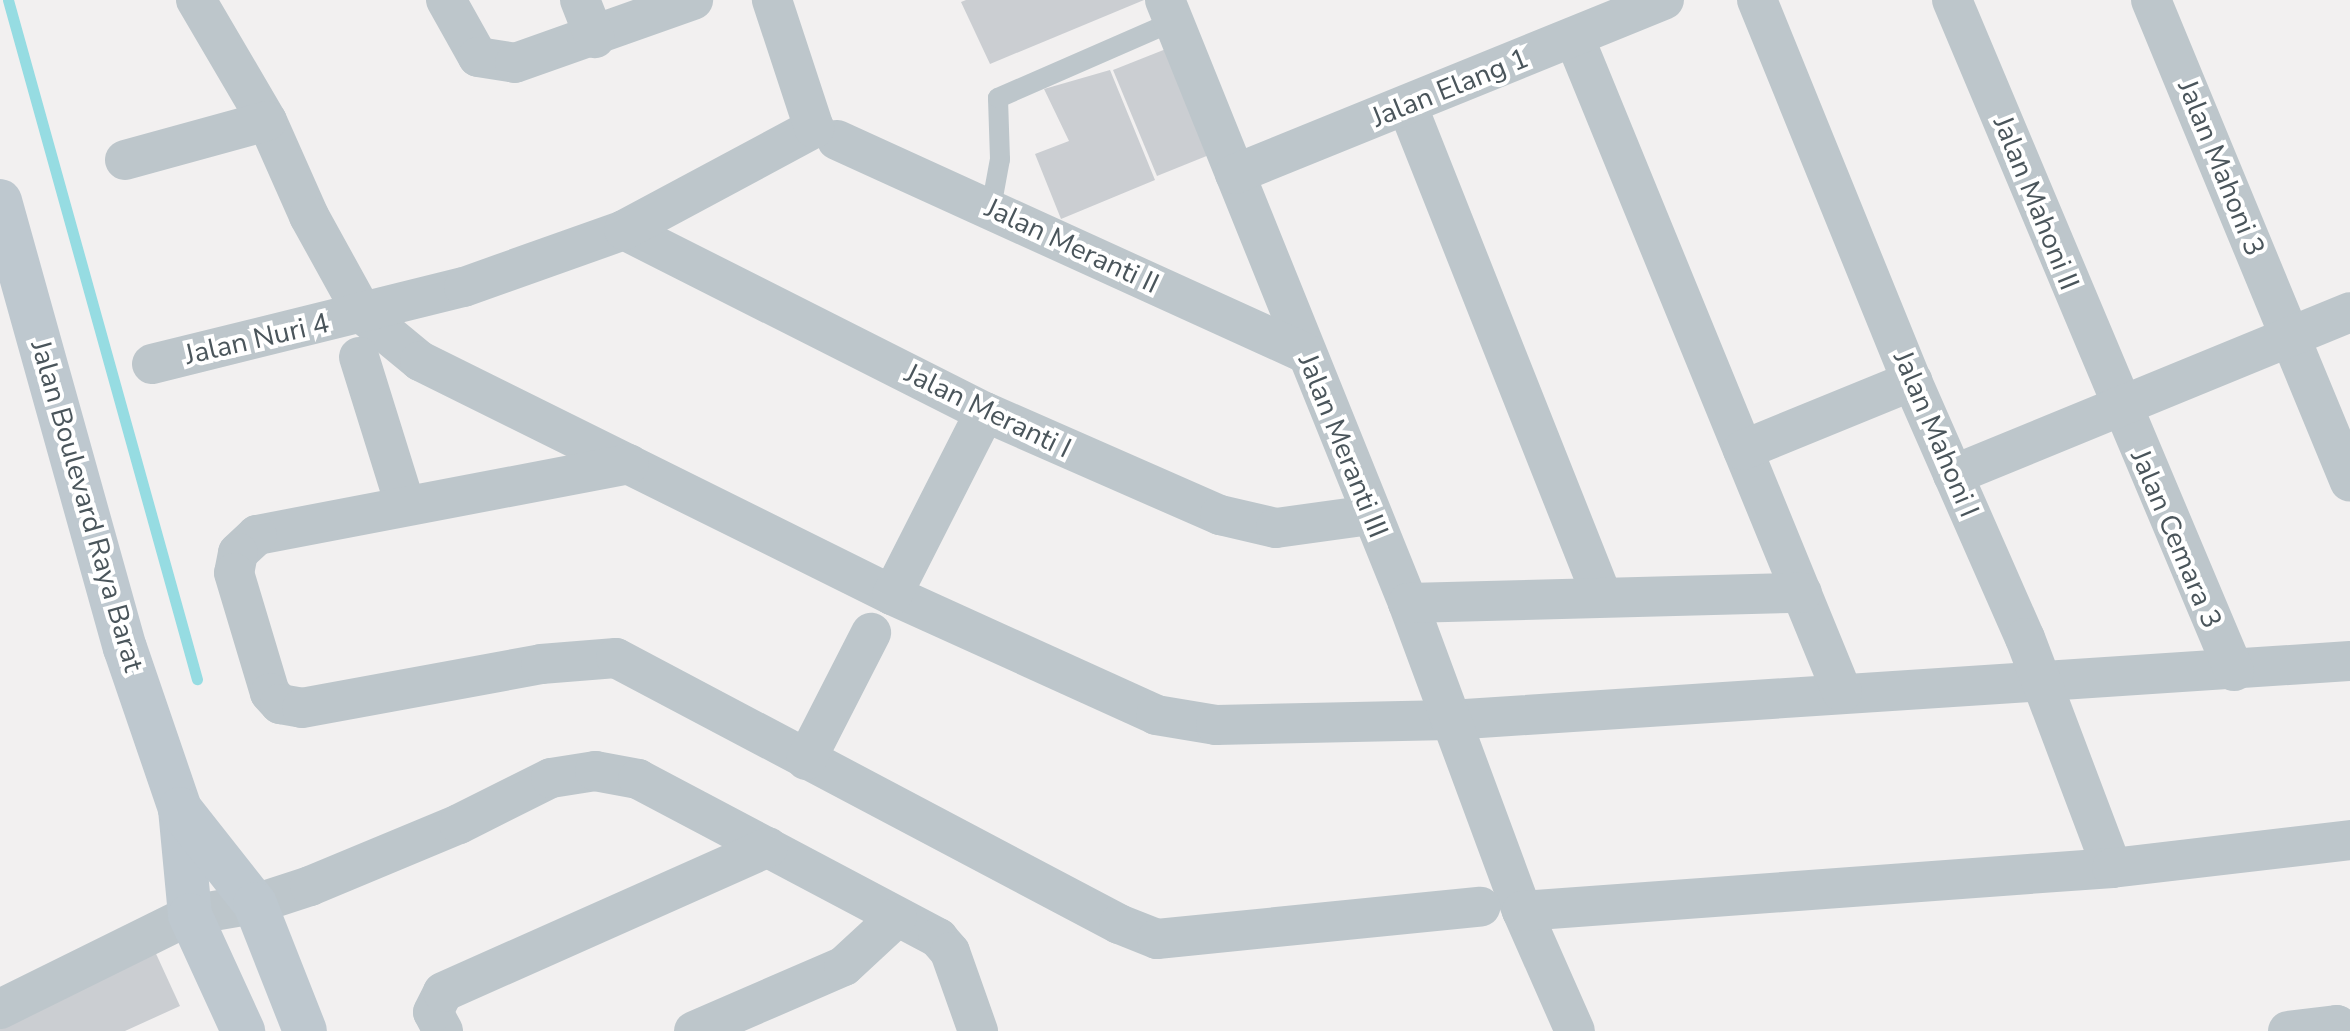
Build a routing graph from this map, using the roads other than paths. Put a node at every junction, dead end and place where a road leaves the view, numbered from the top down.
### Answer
1 (196, 0) edge
2 (446, 0) edge
3 (580, 0) edge
4 (693, 0) edge
5 (772, 0) edge
6 (1664, 0) edge
7 (1757, 0) edge
8 (1952, 0) edge
9 (2151, 0) edge
10 (1171, 6) edge
11 (1574, 37) junction
12 (595, 38) junction
13 (1407, 105) junction
14 (267, 121) junction
15 (837, 140) dead end
16 (125, 160) dead end
17 (1235, 174) junction
18 (0, 201) edge
19 (991, 208) junction
20 (624, 230) junction
21 (2350, 312) edge
22 (363, 314) junction
23 (2290, 336) junction
24 (1307, 354) junction
25 (359, 357) dead end
26 (152, 364) dead end
27 (1912, 381) junction
28 (2120, 406) junction
29 (985, 412) junction
30 (1743, 450) junction
31 (629, 464) junction
32 (1953, 475) junction
33 (2350, 482) edge
34 (405, 505) junction
35 (1370, 515) junction
36 (1802, 593) junction
37 (1601, 594) junction
38 (892, 595) junction
39 (1408, 603) junction
40 (871, 633) dead end
41 (2350, 661) edge
42 (2234, 671) junction
43 (2039, 681) junction
44 (1842, 692) junction
45 (1450, 720) junction
46 (806, 760) junction
47 (180, 809) junction
48 (2350, 840) edge
49 (768, 847) junction
50 (2112, 868) junction
51 (255, 904) junction
52 (1480, 907) dead end
53 (1522, 911) junction
54 (190, 915) junction
55 (897, 917) junction
56 (0, 1009) edge
57 (243, 1031) edge
58 (305, 1031) edge
59 (443, 1031) edge
60 (694, 1031) edge
61 (978, 1031) edge
62 (1575, 1031) edge
63 (2288, 1031) edge
64 (2347, 1031) edge

1 - 14 street
2 - 12 street
3 - 12 street
4 - 12 street
5 - 20 street, Jalan Nuri 4
6 - 11 street, Jalan Elang 1
7 - 27 street, Jalan Mahoni I
8 - 28 street, Jalan Mahoni II
9 - 23 street, Jalan Mahoni 3
10 - 17 street, Jalan Meranti III
10 - 19 lane
11 - 13 street, Jalan Elang 1
11 - 30 street
13 - 17 street, Jalan Elang 1
13 - 37 street
14 - 16 street
14 - 22 street
15 - 19 street, Jalan Meranti II
17 - 24 street, Jalan Meranti III
18 - 47 main road, Jalan Boulevard Raya Barat
19 - 24 street, Jalan Meranti II
20 - 22 street, Jalan Nuri 4
20 - 29 street, Jalan Meranti I
21 - 23 street
22 - 26 street, Jalan Nuri 4
22 - 31 street
23 - 28 street
23 - 33 street, Jalan Mahoni 3
24 - 35 street, Jalan Meranti III
25 - 34 street
27 - 30 street
27 - 32 street, Jalan Mahoni I
28 - 32 street
28 - 42 street, Jalan Cemara 3
29 - 35 street, Jalan Meranti I
29 - 38 street
30 - 36 street
31 - 34 street
31 - 38 street
32 - 43 street, Jalan Mahoni I
34 - 46 street
35 - 39 street, Jalan Meranti III
36 - 37 street
36 - 44 street
37 - 39 street
38 - 45 street
39 - 45 street, Jalan Meranti III
40 - 46 street
41 - 42 street
42 - 43 street
43 - 44 street
43 - 50 street, Jalan Mahoni I
44 - 45 street
45 - 53 street, Jalan Meranti III
46 - 52 street
47 - 51 main road
47 - 54 main road
48 - 50 street
49 - 51 street
49 - 55 street
49 - 59 street
50 - 53 street
51 - 54 street
51 - 58 main road
53 - 62 street, Jalan Meranti III
54 - 56 street
54 - 57 main road
55 - 60 street
55 - 61 street
63 - 64 street

